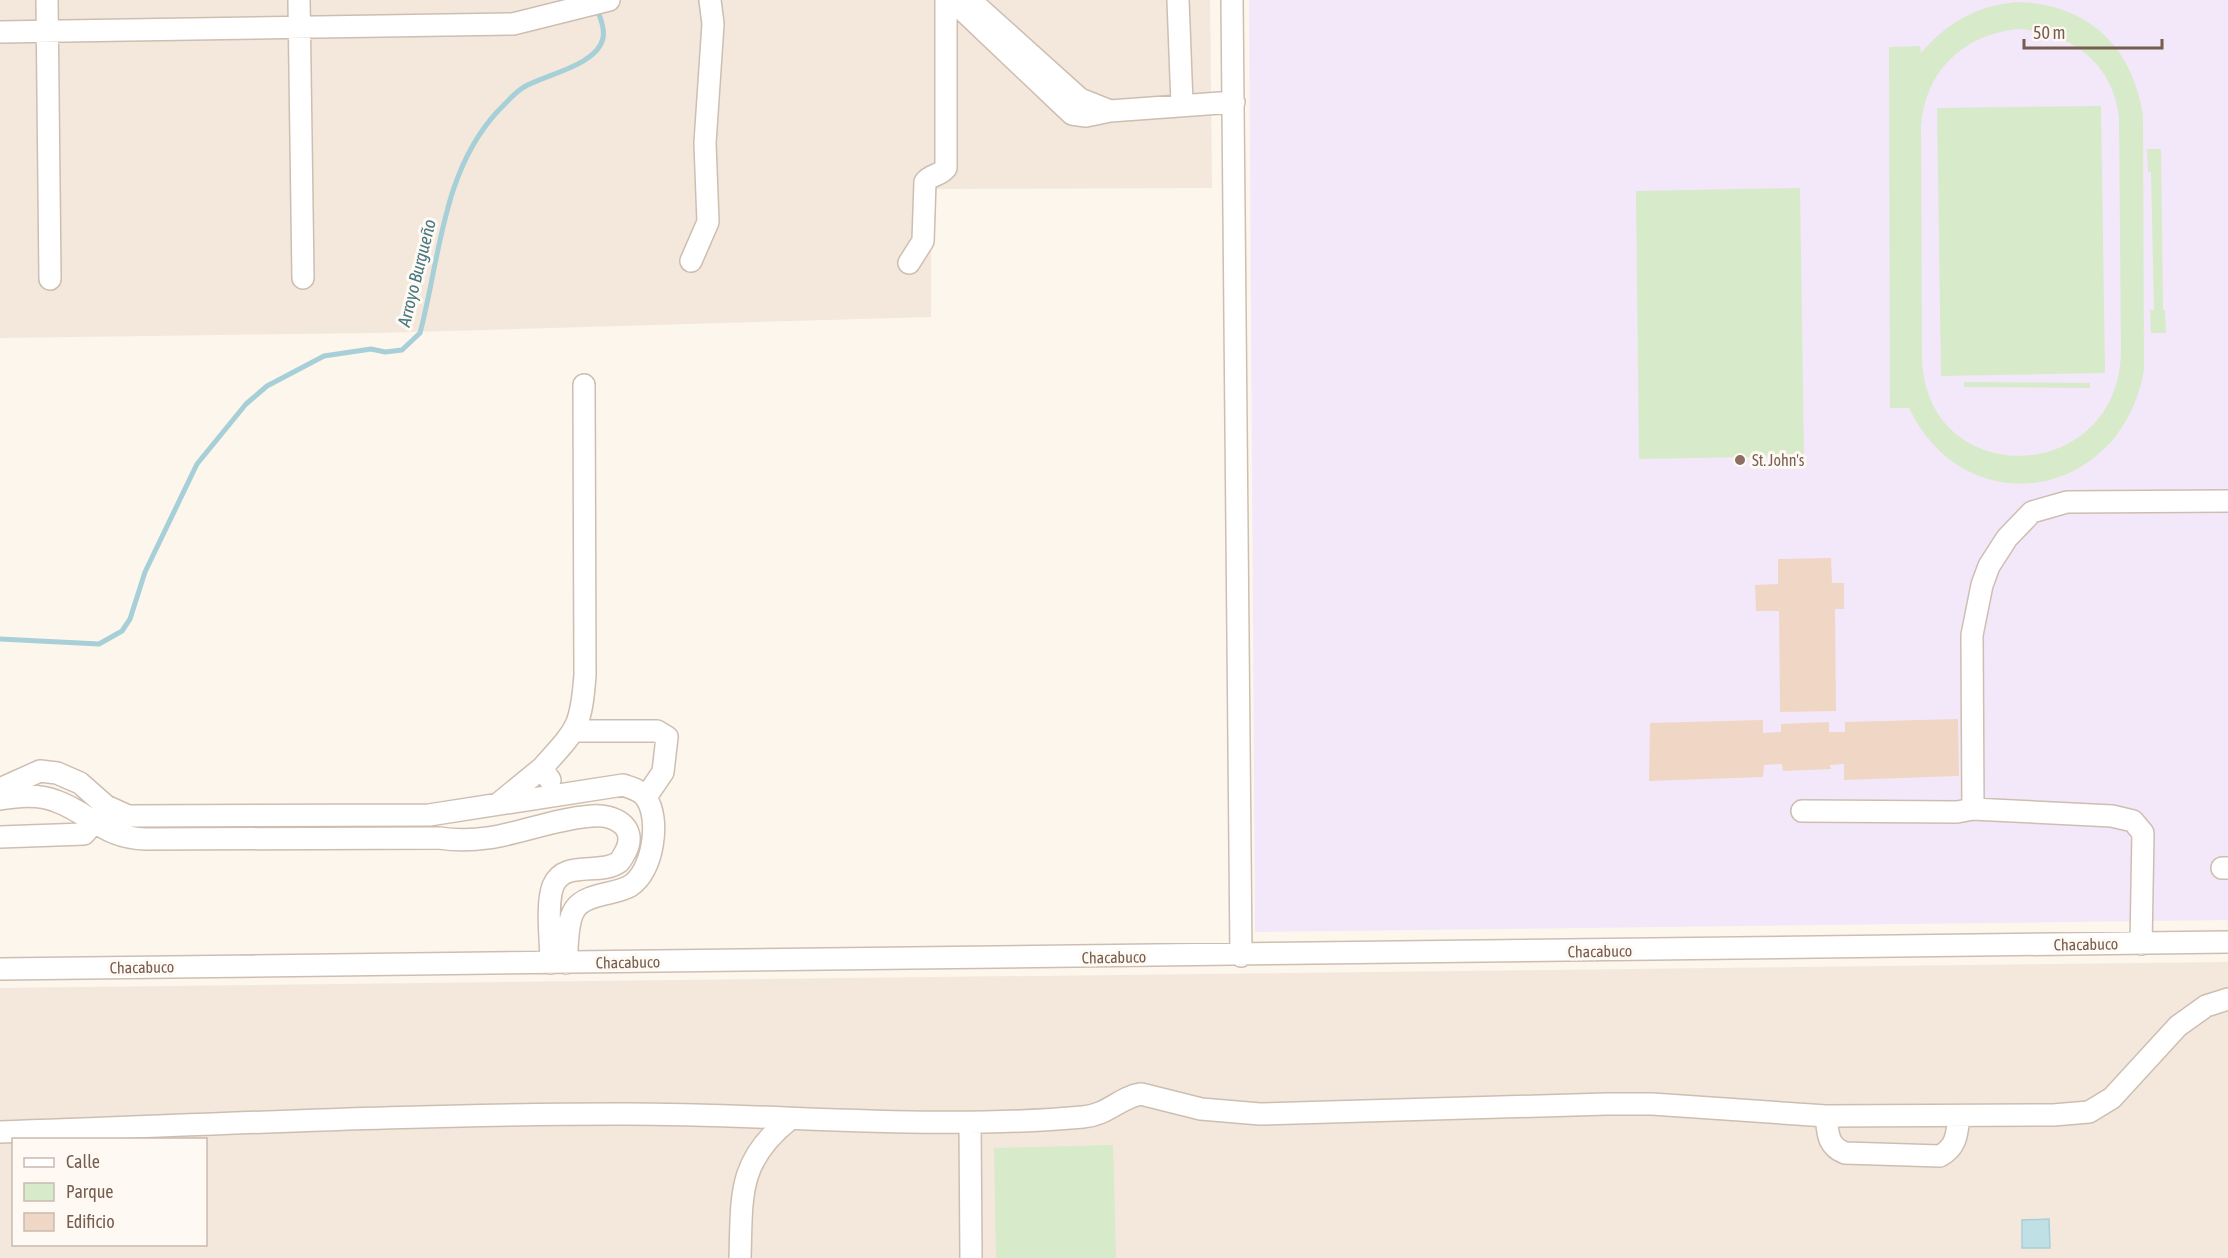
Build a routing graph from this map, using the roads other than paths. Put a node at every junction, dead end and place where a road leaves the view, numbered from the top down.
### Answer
1 (47, 0) edge
2 (299, 0) edge
3 (609, 0) edge
4 (710, 0) edge
5 (946, 0) edge
6 (952, 0) edge
7 (970, 0) edge
8 (1178, 0) edge
9 (1232, 0) edge
10 (299, 27) junction
11 (47, 31) junction
12 (0, 32) edge
13 (1234, 102) junction
14 (1182, 104) junction
15 (1110, 111) junction
16 (691, 261) dead end
17 (909, 263) dead end
18 (303, 278) dead end
19 (50, 279) dead end
20 (584, 385) dead end
21 (2228, 501) edge
22 (575, 731) junction
23 (542, 768) junction
24 (0, 789) edge
25 (560, 795) junction
26 (646, 797) junction
27 (0, 799) edge
28 (489, 807) junction
29 (1972, 808) junction
30 (1802, 811) dead end
31 (455, 813) junction
32 (101, 815) junction
33 (570, 820) junction
34 (0, 837) edge
35 (456, 840) junction
36 (483, 840) junction
37 (2228, 942) edge
38 (2141, 944) junction
39 (1241, 956) junction
40 (559, 963) junction
41 (0, 969) edge
42 (2228, 999) edge
43 (1826, 1116) junction
44 (1959, 1116) junction
45 (790, 1119) junction
46 (970, 1123) junction
47 (0, 1132) edge
48 (740, 1258) edge
49 (971, 1258) edge

1 - 11 street
2 - 10 street
3 - 10 street
4 - 16 street
5 - 17 street
6 - 15 street
7 - 15 street
8 - 14 street
9 - 13 street
10 - 11 street
10 - 18 street
11 - 12 street
11 - 19 street
13 - 14 street
13 - 39 street
14 - 15 street
20 - 22 street
21 - 29 street
22 - 23 street
22 - 26 street
23 - 25 street
23 - 28 street
24 - 32 street
25 - 26 street
25 - 28 street
25 - 33 street
26 - 40 street
27 - 32 street
28 - 31 street
28 - 36 street
29 - 30 street
29 - 38 street
31 - 32 street
31 - 35 street
32 - 34 street
32 - 35 street
33 - 36 street
33 - 40 street
35 - 36 street
37 - 38 street, Chacabuco
38 - 39 street, Chacabuco
39 - 40 street, Chacabuco
40 - 41 street, Chacabuco
42 - 44 street
43 - 44 street
43 - 44 street
43 - 46 street
45 - 46 street
45 - 47 street
45 - 48 street
46 - 49 street

